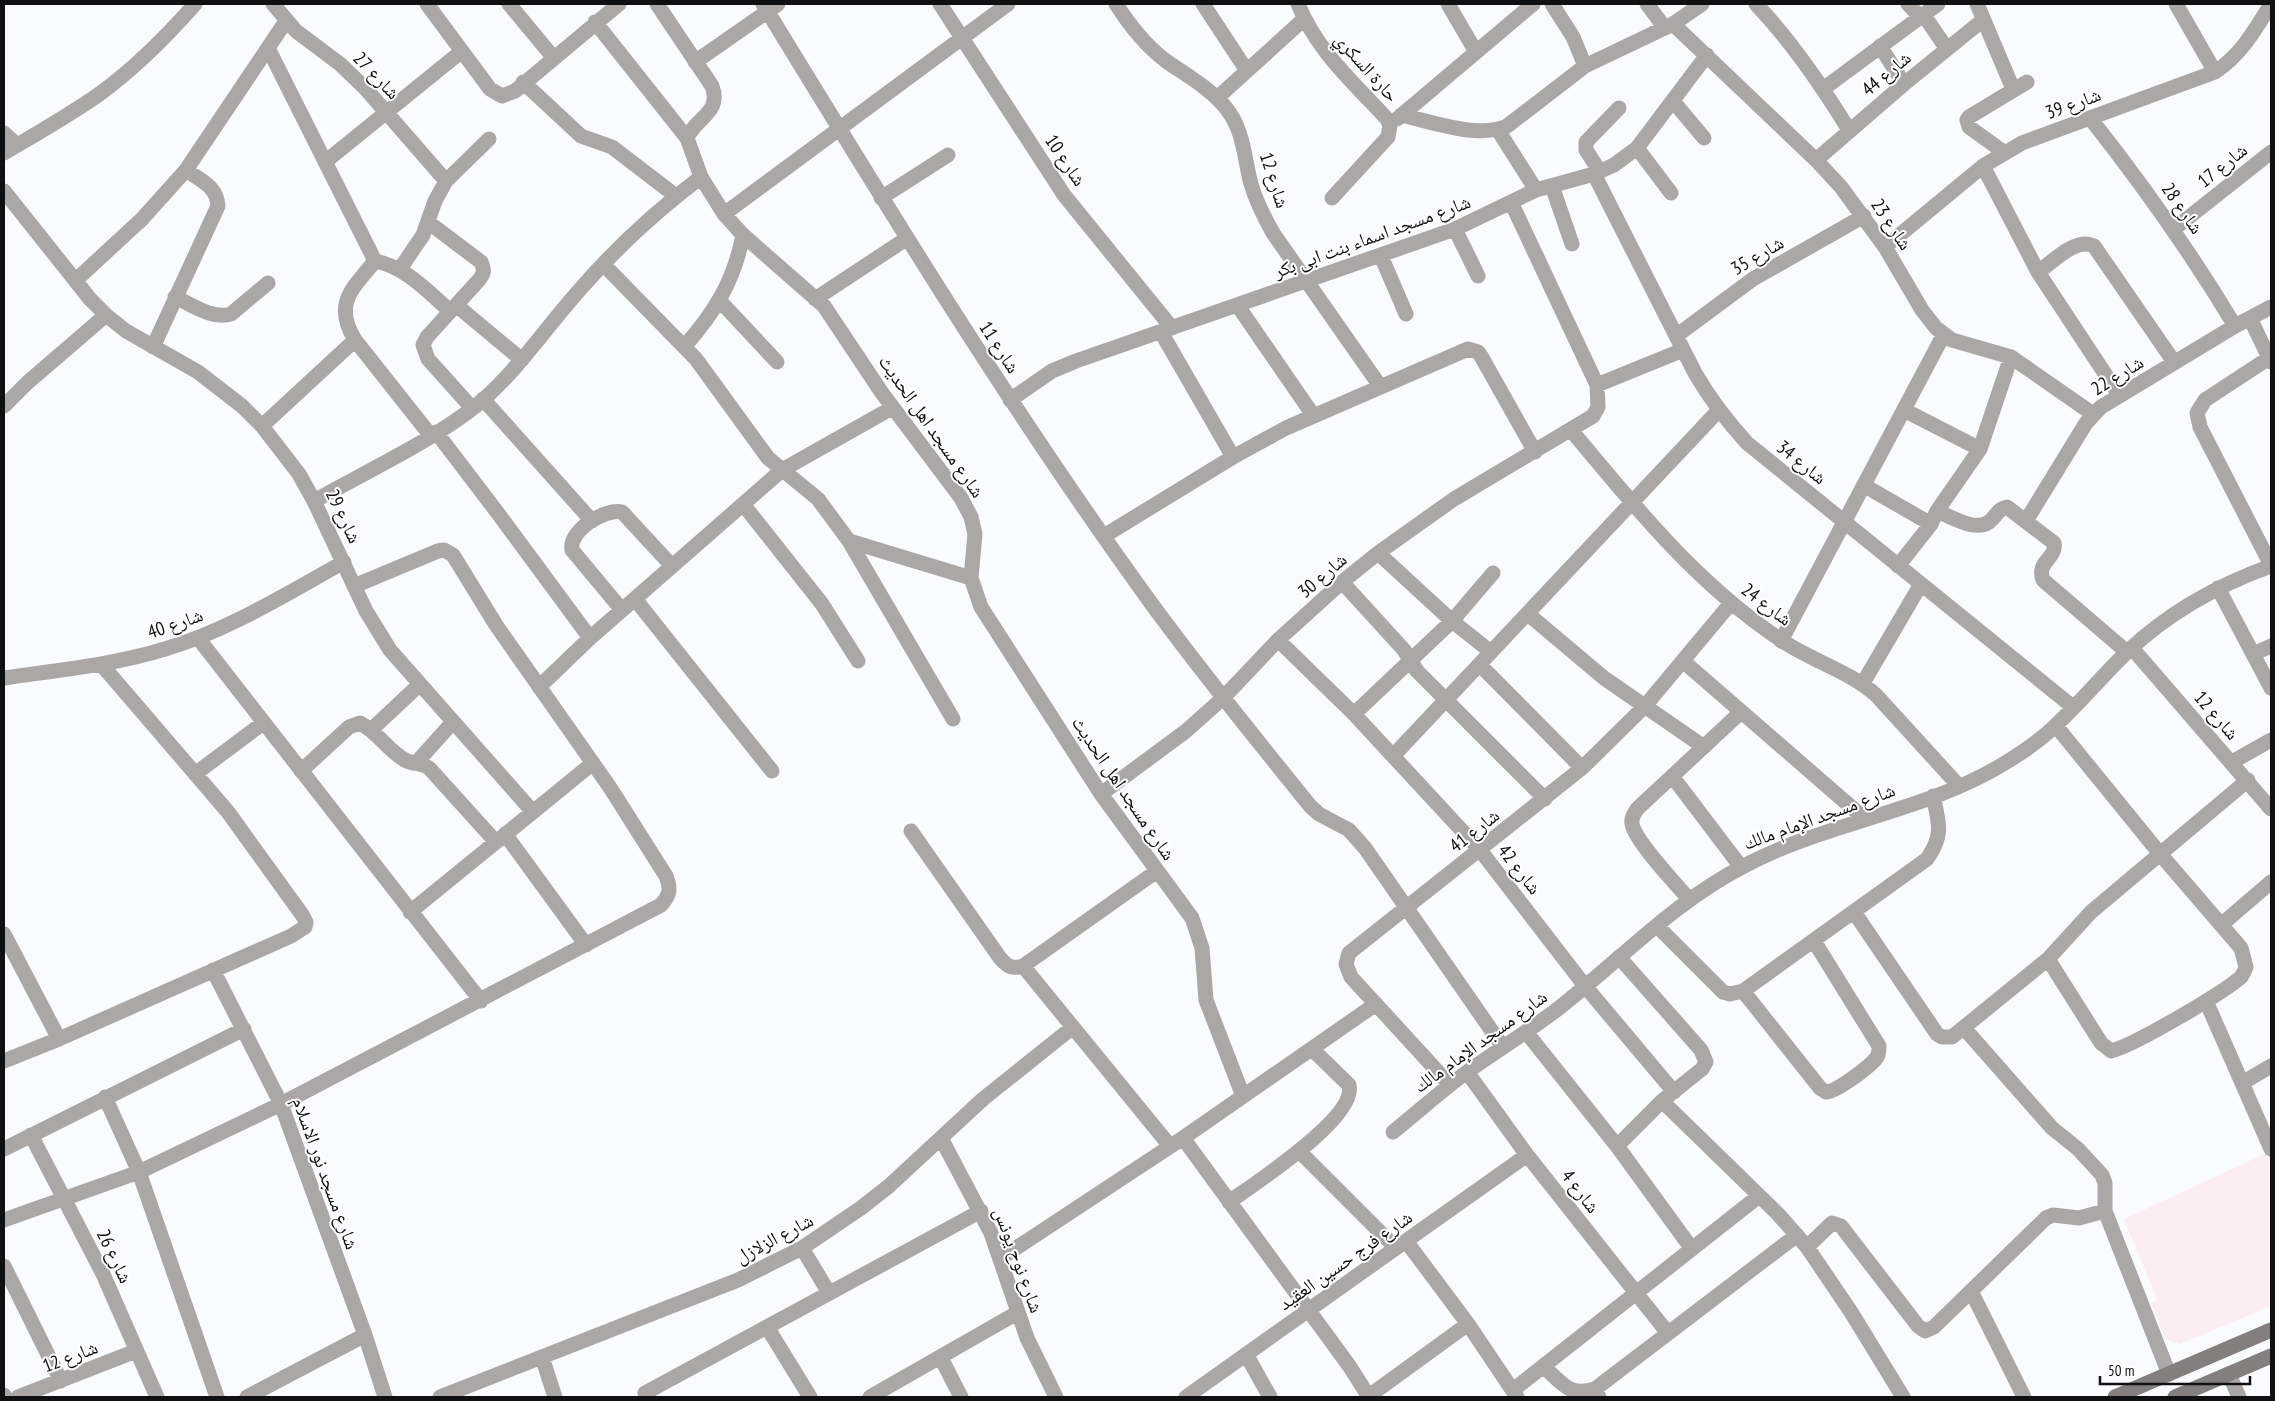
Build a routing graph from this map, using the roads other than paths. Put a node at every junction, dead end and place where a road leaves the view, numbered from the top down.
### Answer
1 (195, 4) edge
2 (273, 4) edge
3 (427, 4) edge
4 (509, 4) edge
5 (619, 4) edge
6 (657, 4) edge
7 (940, 4) edge
8 (1008, 4) edge
9 (1116, 4) edge
10 (1203, 4) edge
11 (1298, 4) edge
12 (1448, 4) edge
13 (1533, 4) edge
14 (1552, 4) edge
15 (1647, 4) edge
16 (1702, 4) edge
17 (1756, 4) edge
18 (1908, 4) edge
19 (1938, 4) edge
20 (1977, 4) edge
21 (2176, 4) edge
22 (2271, 4) edge
23 (769, 6) edge
24 (1921, 16) junction
25 (1304, 19) junction
26 (1983, 20) junction
27 (286, 21) junction
28 (595, 22) junction
29 (1669, 26) junction
30 (962, 38) junction
31 (1880, 46) junction
32 (268, 48) junction
33 (1946, 49) junction
34 (462, 51) junction
35 (1476, 52) junction
36 (1707, 55) junction
37 (553, 57) junction
38 (695, 62) junction
39 (1585, 66) junction
40 (1247, 71) junction
41 (2215, 72) junction
42 (523, 82) junction
43 (1904, 84) junction
44 (1823, 89) junction
45 (1217, 98) junction
46 (1673, 101) junction
47 (1619, 108) dead end
48 (386, 113) junction
49 (2090, 118) junction
50 (1396, 120) junction
51 (839, 129) junction
52 (1498, 130) junction
53 (1849, 130) junction
54 (4, 132) edge
55 (687, 138) junction
56 (1704, 138) dead end
57 (489, 139) dead end
58 (17, 145) junction
59 (1637, 148) junction
60 (4, 152) edge
61 (2271, 152) edge
62 (2005, 153) junction
63 (948, 155) dead end
64 (1816, 160) junction
65 (325, 162) junction
66 (1983, 166) junction
67 (186, 170) junction
68 (1597, 173) junction
69 (701, 177) junction
70 (446, 181) junction
71 (1552, 186) junction
72 (1536, 190) junction
73 (4, 191) edge
74 (1671, 193) dead end
75 (676, 196) junction
76 (881, 198) junction
77 (1332, 198) dead end
78 (1511, 202) junction
79 (724, 214) junction
80 (1864, 216) junction
81 (428, 222) junction
82 (1455, 229) junction
83 (2174, 229) junction
84 (743, 235) junction
85 (906, 239) junction
86 (1572, 244) dead end
87 (1885, 247) junction
88 (1381, 256) junction
89 (375, 261) junction
90 (603, 264) junction
91 (400, 269) junction
92 (2038, 272) junction
93 (1478, 276) dead end
94 (76, 280) junction
95 (1309, 282) junction
96 (268, 283) dead end
97 (175, 297) junction
98 (814, 299) junction
99 (720, 300) junction
100 (1238, 306) junction
101 (2271, 307) edge
102 (453, 308) junction
103 (1406, 314) dead end
104 (106, 315) junction
105 (2250, 318) junction
106 (2236, 326) junction
107 (1167, 330) junction
108 (1944, 334) junction
109 (355, 340) junction
110 (1679, 343) junction
111 (153, 347) junction
112 (684, 347) junction
113 (2011, 357) junction
114 (522, 360) junction
115 (2270, 360) edge
116 (778, 362) dead end
117 (2174, 362) junction
118 (1597, 385) junction
119 (1380, 386) junction
120 (2119, 395) junction
121 (1010, 400) junction
122 (477, 404) junction
123 (4, 406) edge
124 (892, 408) junction
125 (1719, 410) junction
126 (1904, 410) junction
127 (2093, 414) junction
128 (1313, 415) junction
129 (262, 426) junction
130 (1571, 430) junction
131 (433, 434) junction
132 (1980, 449) junction
133 (1535, 452) junction
134 (1233, 457) junction
135 (782, 470) junction
136 (1864, 486) junction
137 (314, 501) junction
138 (743, 504) junction
139 (1632, 504) junction
140 (1934, 518) junction
141 (592, 521) junction
142 (2026, 521) junction
143 (1846, 523) junction
144 (1104, 536) junction
145 (849, 541) junction
146 (1378, 553) junction
147 (344, 562) junction
148 (2271, 565) edge
149 (672, 566) junction
150 (1898, 566) junction
151 (1493, 572) dead end
152 (971, 578) junction
153 (1342, 582) junction
154 (1921, 584) junction
155 (354, 586) junction
156 (2218, 588) junction
157 (634, 599) junction
158 (1731, 603) junction
159 (622, 610) junction
160 (1528, 614) junction
161 (1452, 621) junction
162 (198, 638) junction
163 (590, 638) junction
164 (1278, 640) junction
165 (1781, 641) junction
166 (2271, 646) edge
167 (2129, 650) junction
168 (1492, 652) junction
169 (2254, 654) junction
170 (858, 661) dead end
171 (1683, 661) junction
172 (1411, 662) junction
173 (101, 664) junction
174 (1480, 665) junction
175 (4, 678) edge
176 (1863, 683) junction
177 (419, 685) junction
178 (539, 687) junction
179 (2271, 688) edge
180 (1223, 698) junction
181 (1446, 701) junction
182 (1645, 706) junction
183 (2073, 707) junction
184 (1741, 712) junction
185 (1354, 714) junction
186 (952, 719) dead end
187 (263, 723) junction
188 (452, 723) junction
189 (2056, 726) junction
190 (371, 730) junction
191 (2271, 740) edge
192 (1704, 747) junction
193 (1393, 756) junction
194 (417, 762) junction
195 (2232, 762) junction
196 (593, 763) junction
197 (1582, 768) junction
198 (301, 771) junction
199 (772, 771) dead end
200 (195, 774) junction
201 (1672, 776) junction
202 (2248, 780) junction
203 (1959, 786) junction
204 (1101, 794) junction
205 (1933, 796) junction
206 (1545, 799) junction
207 (2271, 808) edge
208 (533, 812) junction
209 (1865, 819) junction
210 (911, 831) dead end
211 (501, 838) junction
212 (1480, 850) junction
213 (2161, 855) junction
214 (1741, 867) junction
215 (1156, 871) junction
216 (2271, 882) edge
217 (1689, 900) junction
218 (1405, 908) junction
219 (410, 912) junction
220 (1854, 912) junction
221 (2221, 925) junction
222 (1657, 926) junction
223 (4, 934) edge
224 (1814, 941) junction
225 (586, 945) junction
226 (1619, 957) junction
227 (2048, 959) junction
228 (1023, 966) junction
229 (213, 970) junction
230 (1585, 986) junction
231 (1743, 991) junction
232 (480, 1001) junction
233 (2206, 1001) junction
234 (1376, 1004) junction
235 (1073, 1027) junction
236 (1964, 1028) junction
237 (244, 1029) junction
238 (1526, 1032) junction
239 (59, 1038) junction
240 (1503, 1047) junction
241 (1312, 1049) junction
242 (4, 1061) edge
243 (2271, 1066) edge
244 (1467, 1072) junction
245 (2242, 1083) junction
246 (1450, 1084) junction
247 (1243, 1096) junction
248 (1668, 1096) junction
249 (106, 1097) junction
250 (281, 1104) junction
251 (1393, 1132) dead end
252 (31, 1135) junction
253 (941, 1138) junction
254 (1176, 1142) junction
255 (1616, 1146) junction
256 (4, 1149) edge
257 (2271, 1150) edge
258 (1298, 1151) junction
259 (1527, 1155) junction
260 (139, 1172) junction
261 (1759, 1196) junction
262 (64, 1198) junction
263 (1228, 1202) junction
264 (981, 1211) junction
265 (2105, 1211) junction
266 (4, 1220) edge
267 (1802, 1241) junction
268 (1401, 1244) junction
269 (802, 1248) junction
270 (1692, 1250) junction
271 (1001, 1258) junction
272 (4, 1266) edge
273 (1971, 1291) junction
274 (829, 1293) junction
275 (1637, 1293) junction
276 (1308, 1310) junction
277 (1017, 1314) junction
278 (1468, 1324) junction
279 (766, 1327) junction
280 (2271, 1330) edge
281 (1667, 1332) junction
282 (365, 1335) junction
283 (136, 1351) junction
284 (1246, 1354) junction
285 (2271, 1356) edge
286 (542, 1357) junction
287 (940, 1358) junction
288 (1544, 1367) junction
289 (2169, 1374) junction
290 (2229, 1374) junction
291 (61, 1381) junction
292 (645, 1393) dead end
293 (1597, 1393) edge
294 (1515, 1394) edge
295 (18, 1397) edge
296 (157, 1397) edge
297 (217, 1397) edge
298 (247, 1397) edge
299 (385, 1397) edge
300 (440, 1397) edge
301 (555, 1397) edge
302 (810, 1397) edge
303 (870, 1397) edge
304 (961, 1397) edge
305 (1056, 1397) edge
306 (1186, 1397) edge
307 (1270, 1397) edge
308 (1369, 1397) edge
309 (1903, 1397) edge
310 (2024, 1397) edge
311 (2115, 1397) edge
312 (2175, 1397) edge
313 (2239, 1397) edge

1 - 58 street
2 - 27 street, شارع 27
3 - 34 street
4 - 37 street
5 - 28 street
6 - 38 street
7 - 30 street, شارع 10
8 - 30 street
9 - 45 street, شارع 12
10 - 40 street
11 - 25 street, حارة السكري
12 - 35 street
13 - 35 street
14 - 39 street
15 - 29 street, شارع 23
16 - 29 street
17 - 44 street
18 - 24 street
19 - 24 street
20 - 26 street
21 - 41 street
22 - 41 street, شارع 39
23 - 38 street
23 - 51 street, شارع 11
24 - 31 street
24 - 33 street
25 - 40 street
25 - 50 street, حارة السكري
26 - 33 street, شارع 44
26 - 62 street
27 - 32 street
27 - 48 street, شارع 27
28 - 37 street
28 - 55 street, شارع مسجد اهل الحديث
29 - 36 street, شارع 23
29 - 39 street
30 - 51 street
30 - 107 street, شارع 10
31 - 43 street
31 - 44 street
32 - 65 street
32 - 67 street
33 - 43 street, شارع 44
34 - 42 street
34 - 48 street
35 - 50 street
36 - 46 street, شارع مسجد اسماء بنت ابى بكر
36 - 64 street, شارع 23
37 - 42 street
38 - 55 street
39 - 52 street
40 - 45 street
41 - 49 street, شارع 39
42 - 75 street
43 - 53 street, شارع 44
44 - 53 street
45 - 95 street, شارع 12
46 - 56 street
46 - 59 street, شارع مسجد اسماء بنت ابى بكر
47 - 68 street, شارع 34
48 - 65 street
48 - 70 street, شارع 27
49 - 62 street, شارع 39
49 - 83 street, شارع 28
50 - 52 street
50 - 77 street, حارة السكري
51 - 76 street, شارع 11
51 - 79 street
52 - 72 street
53 - 64 street, شارع 44
54 - 58 street
55 - 69 street, شارع مسجد اهل الحديث
57 - 70 street
58 - 60 street
59 - 68 street, شارع مسجد اسماء بنت ابى بكر
59 - 74 street
61 - 83 street, شارع 17
62 - 66 street, شارع 39
63 - 76 street
64 - 80 street, شارع 23
65 - 89 street
66 - 87 street, شارع 39
66 - 92 street
67 - 94 street
67 - 97 street
68 - 71 street, شارع مسجد اسماء بنت ابى بكر
68 - 110 street, شارع 34
69 - 75 street
69 - 79 street, شارع مسجد اهل الحديث
70 - 81 street
71 - 72 street, شارع مسجد اسماء بنت ابى بكر
71 - 86 street
72 - 78 street, شارع مسجد اسماء بنت ابى بكر
73 - 94 street, شارع 29
75 - 90 street
76 - 85 street, شارع 11
78 - 82 street, شارع مسجد اسماء بنت ابى بكر
78 - 118 street
79 - 84 street, شارع مسجد اهل الحديث
80 - 87 street, شارع 23
80 - 110 street, شارع 35
81 - 91 street
81 - 102 street
82 - 88 street, شارع مسجد اسماء بنت ابى بكر
82 - 93 street
83 - 106 street, شارع 28
84 - 98 street, شارع مسجد اهل الحديث
84 - 99 street
85 - 98 street
85 - 121 street, شارع 11
87 - 108 street, شارع 23
88 - 95 street, شارع مسجد اسماء بنت ابى بكر
88 - 103 street
89 - 91 street
89 - 109 street
90 - 112 street
90 - 114 street
91 - 102 street
92 - 117 street
92 - 120 street
94 - 104 street, شارع 29
95 - 100 street, شارع مسجد اسماء بنت ابى بكر
95 - 119 street, شارع 12
96 - 97 street
97 - 111 street
98 - 124 street, شارع مسجد اهل الحديث
99 - 112 street
99 - 116 street
100 - 107 street, شارع مسجد اسماء بنت ابى بكر
100 - 128 street
101 - 105 street, شارع 22
102 - 114 street
102 - 122 street
104 - 111 street, شارع 29
104 - 123 street
105 - 106 street, شارع 22
105 - 115 street
106 - 117 street, شارع 22
107 - 121 street, شارع مسجد اسماء بنت ابى بكر
107 - 134 street, شارع 10
108 - 113 street, شارع 23
108 - 126 street
109 - 129 street
109 - 131 street
110 - 118 street, شارع 35
110 - 125 street, شارع 34
111 - 129 street, شارع 29
112 - 135 street
113 - 127 street, شارع 23
113 - 132 street
114 - 122 street
115 - 148 street
117 - 120 street, شارع 22
118 - 130 street, شارع 30
119 - 128 street
119 - 133 street
120 - 127 street, شارع 22
121 - 144 street, شارع 11
122 - 131 street
122 - 141 street
124 - 135 street
124 - 152 street, شارع مسجد اهل الحديث
125 - 139 street
125 - 143 street, شارع 34
126 - 132 street
126 - 136 street
127 - 142 street, شارع 22
128 - 134 street
129 - 137 street, شارع 29
130 - 133 street, شارع 30
130 - 139 street, شارع 24
131 - 137 street
131 - 163 street
132 - 140 street
133 - 146 street, شارع 30
134 - 144 street
135 - 138 street
135 - 145 street
136 - 140 street
136 - 143 street
137 - 147 street, شارع 29
138 - 149 street
138 - 170 street
139 - 158 street, شارع 24
139 - 160 street
140 - 142 street
140 - 150 street
141 - 149 street
141 - 159 street
142 - 167 street, شارع 12
143 - 150 street, شارع 34
143 - 165 street
144 - 180 street, شارع 11
145 - 152 street
145 - 186 street
146 - 153 street, شارع 30
146 - 161 street
147 - 155 street, شارع 29
147 - 162 street, شارع 40
148 - 156 street, شارع مسجد الإمام مالك
149 - 157 street
150 - 154 street, شارع 34
151 - 161 street
152 - 204 street, شارع مسجد اهل الحديث
153 - 164 street, شارع 30
153 - 172 street
154 - 176 street
154 - 183 street, شارع 34
155 - 177 street, شارع 29
155 - 178 street
156 - 167 street, شارع مسجد الإمام مالك
156 - 169 street
157 - 159 street
157 - 199 street
158 - 165 street, شارع 24
158 - 171 street, شارع 41
159 - 163 street
160 - 168 street
160 - 182 street
161 - 168 street
161 - 172 street
162 - 173 street, شارع 40
162 - 187 street
163 - 178 street
164 - 180 street, شارع 30
164 - 185 street, شارع 42
165 - 176 street, شارع 24
166 - 169 street
167 - 183 street, شارع مسجد الإمام مالك
167 - 195 street, شارع 12
168 - 174 street
169 - 179 street
171 - 182 street, شارع 41
171 - 184 street
172 - 181 street
172 - 185 street
173 - 175 street, شارع 40
173 - 200 street
174 - 181 street
174 - 197 street
176 - 203 street, شارع 24
177 - 188 street, شارع 29
177 - 190 street
178 - 196 street
180 - 204 street, شارع 30
180 - 218 street, شارع 11
181 - 193 street
181 - 206 street
182 - 192 street
182 - 197 street, شارع 41
183 - 189 street, شارع مسجد الإمام مالك
184 - 192 street
184 - 209 street
185 - 193 street, شارع 42
187 - 198 street
187 - 200 street
188 - 194 street
188 - 208 street, شارع 29
189 - 203 street, شارع مسجد الإمام مالك
189 - 213 street
190 - 194 street
190 - 198 street
191 - 195 street
192 - 201 street
193 - 212 street, شارع 42
194 - 211 street
195 - 202 street, شارع 12
196 - 208 street
196 - 225 street
197 - 206 street, شارع 41
198 - 219 street
200 - 229 street
201 - 214 street
201 - 217 street
202 - 207 street, شارع 12
202 - 213 street
203 - 205 street, شارع مسجد الإمام مالك
204 - 215 street, شارع مسجد اهل الحديث
205 - 209 street, شارع مسجد الإمام مالك
205 - 220 street
206 - 212 street, شارع 41
208 - 211 street
209 - 214 street, شارع مسجد الإمام مالك
210 - 228 street
211 - 219 street
211 - 225 street
212 - 218 street, شارع 41
212 - 230 street, شارع 42
213 - 221 street
213 - 227 street
214 - 217 street, شارع مسجد الإمام مالك
215 - 228 street
215 - 247 street, شارع مسجد اهل الحديث
216 - 221 street
217 - 222 street, شارع مسجد الإمام مالك
218 - 234 street, شارع 41
218 - 240 street, شارع 11
219 - 232 street
220 - 224 street
220 - 236 street
221 - 233 street
222 - 226 street, شارع مسجد الإمام مالك
222 - 231 street
223 - 239 street
224 - 231 street
224 - 231 street
225 - 232 street
226 - 230 street, شارع مسجد الإمام مالك
226 - 248 street
227 - 233 street
227 - 236 street
228 - 235 street
229 - 237 street, شارع مسجد نور الاسلام
229 - 239 street
230 - 238 street, شارع مسجد الإمام مالك
230 - 248 street, شارع 42
232 - 250 street
233 - 245 street
234 - 241 street
234 - 246 street, شارع 41
235 - 253 street, شارع الزلازل
235 - 254 street
236 - 265 street
237 - 249 street
237 - 250 street, شارع مسجد نور الاسلام
238 - 240 street, شارع مسجد الإمام مالك
238 - 255 street
239 - 242 street
240 - 244 street, شارع مسجد الإمام مالك
241 - 247 street
241 - 258 street
243 - 245 street
244 - 246 street, شارع مسجد الإمام مالك
244 - 259 street, شارع 4
245 - 257 street
246 - 251 street, شارع مسجد الإمام مالك
247 - 254 street
248 - 255 street
248 - 261 street, شارع 42
249 - 252 street
249 - 260 street
250 - 260 street
250 - 282 street, شارع مسجد نور الاسلام
252 - 256 street
252 - 262 street, شارع 26
253 - 264 street, شارع نوح يونس
253 - 269 street, شارع الزلازل
254 - 263 street
254 - 271 street
255 - 270 street
258 - 263 street
258 - 268 street
259 - 268 street, شارع فرج حسين العقيد
259 - 275 street, شارع 4
260 - 262 street
260 - 297 street
261 - 267 street, شارع 42
261 - 270 street
262 - 266 street
262 - 283 street, شارع 26
263 - 276 street
264 - 271 street, شارع نوح يونس
264 - 274 street
265 - 273 street
265 - 289 street
267 - 273 street
267 - 281 street
267 - 309 street, شارع 42
268 - 276 street, شارع فرج حسين العقيد
268 - 278 street
269 - 274 street
269 - 286 street, شارع الزلازل
270 - 275 street
271 - 277 street, شارع نوح يونس
272 - 291 street
273 - 310 street
274 - 279 street
275 - 281 street, شارع 4
275 - 288 street
276 - 284 street, شارع فرج حسين العقيد
276 - 308 street
277 - 287 street
277 - 305 street, شارع نوح يونس
278 - 294 street
278 - 308 street
279 - 292 street
279 - 302 street
280 - 289 street
281 - 293 street
282 - 298 street
282 - 299 street, شارع مسجد نور الاسلام
283 - 291 street, شارع 12
283 - 296 street, شارع 26
284 - 306 street, شارع فرج حسين العقيد
284 - 307 street
285 - 290 street
286 - 300 street, شارع الزلازل
286 - 301 street
287 - 303 street
287 - 304 street
288 - 293 street
288 - 294 street
289 - 311 street
290 - 312 street
290 - 313 street
291 - 295 street, شارع 12

